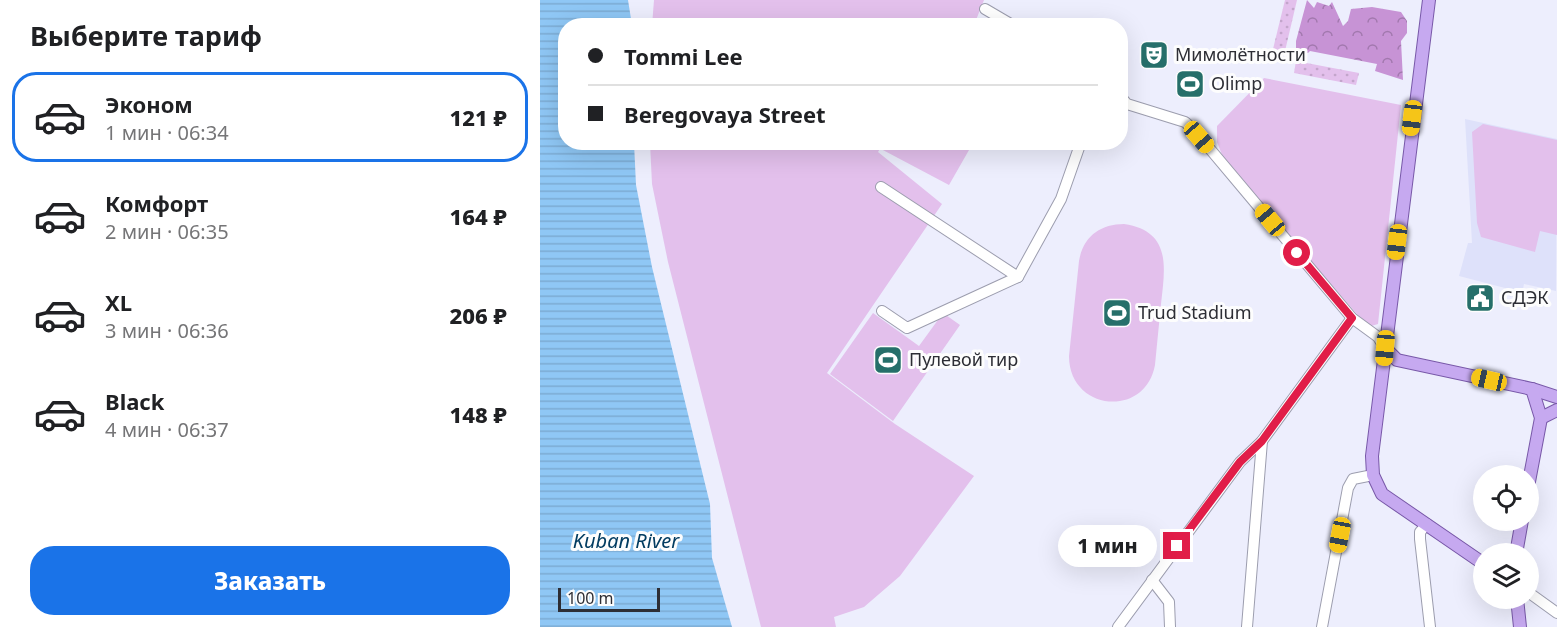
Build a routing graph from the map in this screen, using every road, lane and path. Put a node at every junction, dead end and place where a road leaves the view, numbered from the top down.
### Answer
1 (1428, 0) edge
2 (985, 9) dead end
3 (1000, 18) edge
4 (1128, 104) edge
5 (1078, 150) edge
6 (881, 187) dead end
7 (1018, 277) junction
8 (882, 311) dead end
9 (1352, 318) junction
10 (1385, 348) junction
11 (1532, 389) junction
12 (1557, 397) edge
13 (1557, 410) edge
14 (1542, 418) junction
15 (1262, 441) junction
16 (1532, 465) edge
17 (1373, 475) junction
18 (1426, 524) junction
19 (1473, 556) edge
20 (1152, 580) junction
21 (1539, 600) edge
22 (1518, 609) edge
23 (1557, 613) edge
24 (1119, 627) edge
25 (1170, 627) edge
26 (1247, 627) edge
27 (1322, 627) edge
28 (1430, 627) edge
29 (1520, 627) edge

1 - 10 main road
2 - 3 street
4 - 9 street
5 - 7 street
6 - 7 street
7 - 8 street
9 - 10 street
9 - 15 street
10 - 11 main road
10 - 17 main road
11 - 12 main road
11 - 14 main road
13 - 14 main road
14 - 16 main road
15 - 20 street
15 - 26 street
17 - 18 main road
17 - 27 street
18 - 19 main road
18 - 28 street
20 - 24 street
20 - 25 street
21 - 23 street
22 - 29 main road

